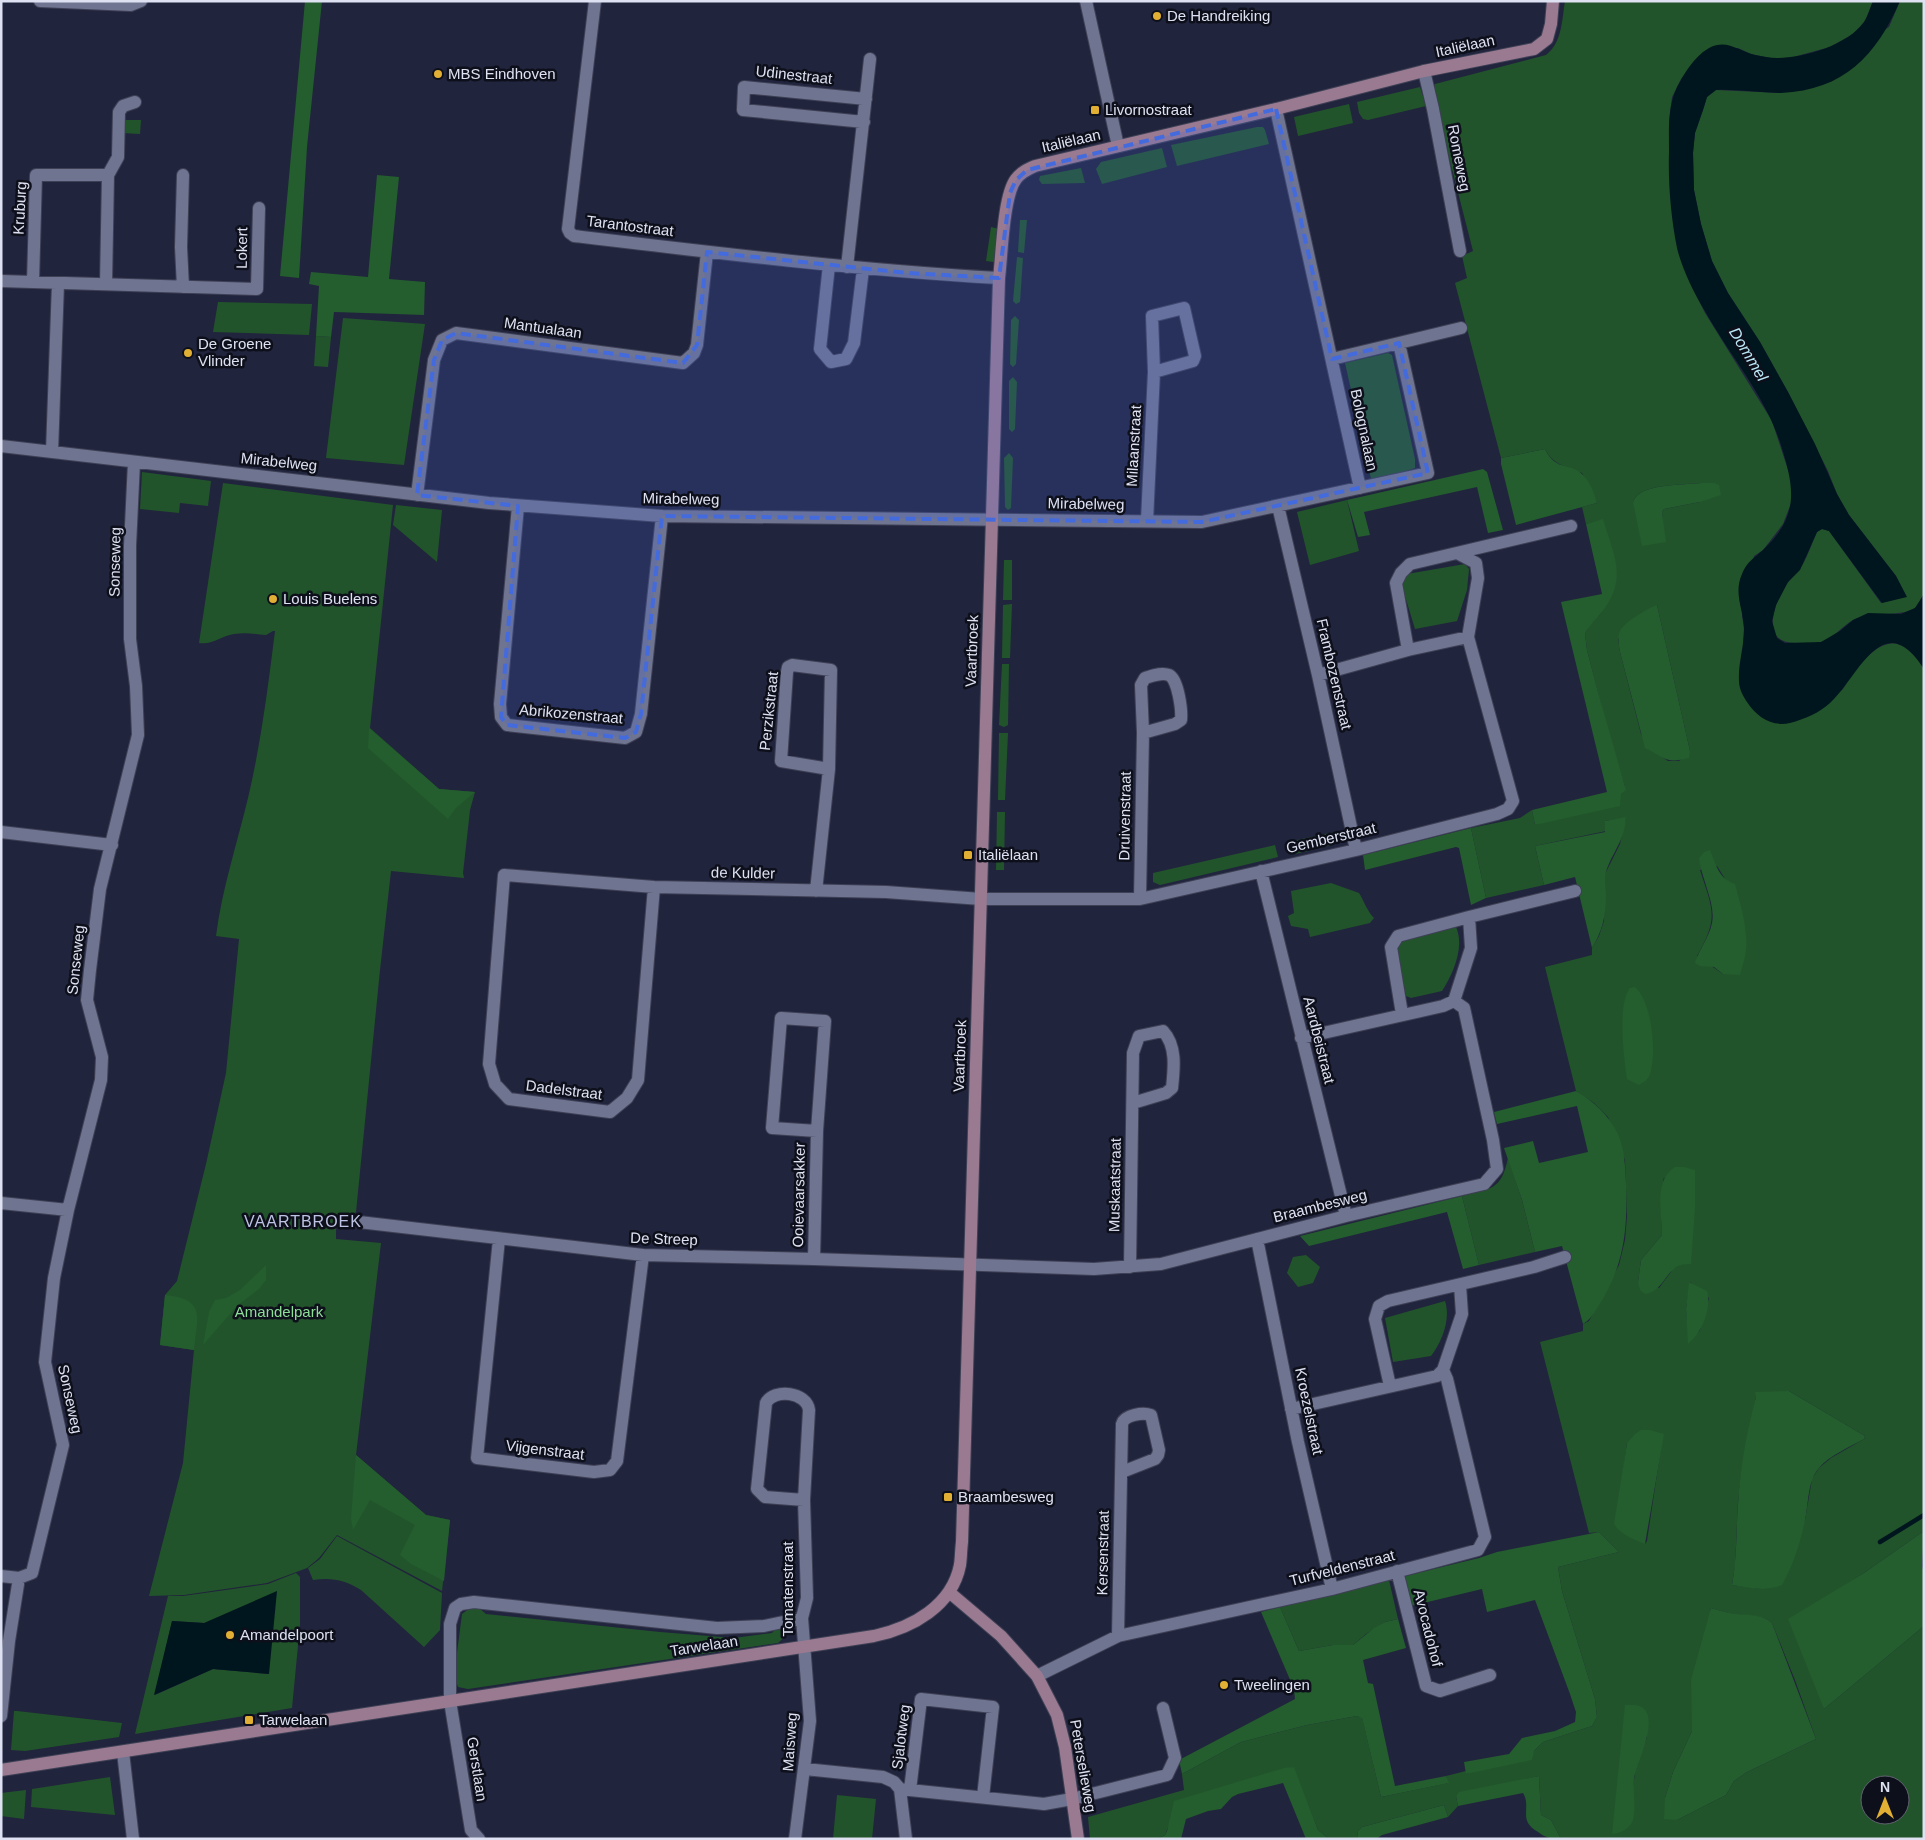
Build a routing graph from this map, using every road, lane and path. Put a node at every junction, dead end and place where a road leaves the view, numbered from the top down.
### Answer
1 (40, 1) edge
2 (141, 1) edge
3 (595, 1) edge
4 (1086, 1) edge
5 (1554, 1) edge
6 (62, 2) edge
7 (870, 59) dead end
8 (1424, 71) junction
9 (866, 99) junction
10 (135, 102) dead end
11 (1276, 109) junction
12 (864, 122) junction
13 (1118, 146) junction
14 (108, 175) junction
15 (183, 175) dead end
16 (259, 208) dead end
17 (1460, 251) dead end
18 (707, 252) junction
19 (829, 265) junction
20 (847, 267) junction
21 (863, 269) junction
22 (1000, 278) junction
23 (1, 281) edge
24 (33, 282) junction
25 (58, 284) junction
26 (106, 284) junction
27 (183, 287) junction
28 (1461, 328) dead end
29 (1399, 344) junction
30 (1332, 358) junction
31 (1154, 372) junction
32 (1, 446) edge
33 (52, 452) junction
34 (134, 462) junction
35 (1360, 488) junction
36 (417, 495) junction
37 (518, 506) junction
38 (1278, 506) junction
39 (662, 516) junction
40 (992, 519) junction
41 (1147, 521) junction
42 (1571, 526) dead end
43 (1459, 554) junction
44 (1468, 637) junction
45 (1408, 650) junction
46 (1318, 675) junction
47 (1143, 733) junction
48 (828, 769) junction
49 (1, 832) edge
50 (112, 844) junction
51 (1356, 850) junction
52 (1261, 871) junction
53 (504, 875) joint
54 (654, 887) junction
55 (816, 891) junction
56 (1575, 891) dead end
57 (981, 900) junction
58 (1140, 900) junction
59 (1468, 917) junction
60 (1454, 1001) junction
61 (1402, 1014) junction
62 (1301, 1038) junction
63 (1133, 1104) junction
64 (817, 1131) junction
65 (1, 1204) edge
66 (68, 1210) junction
67 (1346, 1216) junction
68 (359, 1222) dead end
69 (1257, 1239) junction
70 (499, 1240) junction
71 (643, 1256) junction
72 (1565, 1257) dead end
73 (814, 1259) junction
74 (970, 1264) junction
75 (1130, 1266) junction
76 (1460, 1285) junction
77 (1443, 1370) junction
78 (1390, 1386) junction
79 (1291, 1409) junction
80 (1122, 1472) junction
81 (804, 1500) junction
82 (1397, 1571) junction
83 (1, 1576) edge
84 (19, 1578) junction
85 (1332, 1589) junction
86 (949, 1592) junction
87 (802, 1618) junction
88 (1118, 1636) junction
89 (804, 1647) junction
90 (1490, 1675) dead end
91 (1037, 1676) junction
92 (450, 1701) junction
93 (1163, 1708) dead end
94 (1, 1716) edge
95 (123, 1752) junction
96 (805, 1769) junction
97 (1, 1770) edge
98 (905, 1789) junction
99 (983, 1797) junction
100 (1072, 1799) junction
101 (133, 1839) edge
102 (479, 1839) edge
103 (795, 1839) edge
104 (906, 1839) edge
105 (1078, 1839) edge

1 - 6 street
2 - 6 street
3 - 18 street, Tarantostraat
4 - 13 street
5 - 8 street, Italiëlaan
7 - 9 street
8 - 11 street, Italiëlaan
8 - 17 street, Romeweg
9 - 12 street
9 - 12 street, Udinestraat
10 - 14 street
11 - 13 street, Italiëlaan
11 - 30 street, Bolognalaan
12 - 20 street
13 - 22 street, Italiëlaan
14 - 24 street, Kruburg
14 - 26 street
15 - 27 street
16 - 27 street, Lokert
18 - 19 street, Tarantostraat
18 - 36 street, Mantualaan
19 - 20 street, Tarantostraat
19 - 21 street
20 - 21 street, Tarantostraat
21 - 22 street, Tarantostraat
22 - 40 street, Italiëlaan
23 - 24 street
24 - 25 street
25 - 26 street
25 - 33 street
26 - 27 street
28 - 29 street
29 - 30 street
29 - 35 street, Bolognalaan
30 - 35 street, Bolognalaan
31 - 31 street, Milaanstraat
31 - 41 street, Milaanstraat
32 - 33 street, Mirabelweg
33 - 34 street, Mirabelweg
34 - 36 street, Mirabelweg
34 - 50 street, Sonseweg
35 - 38 street, Mirabelweg
36 - 37 street, Mirabelweg
37 - 39 street, Mirabelweg
37 - 39 street, Abrikozenstraat
38 - 41 street, Mirabelweg
38 - 46 street, Frambozenstraat
39 - 40 street, Mirabelweg
40 - 41 street, Mirabelweg
40 - 57 street, Vaartbroek
42 - 43 street
43 - 44 street, Gemberstraat
43 - 45 street
44 - 45 street
44 - 51 street, Gemberstraat
45 - 46 street
46 - 51 street, Frambozenstraat
47 - 47 street, Druivenstraat
47 - 58 street, Druivenstraat
48 - 48 street, Perzikstraat
48 - 55 street, Perzikstraat
49 - 50 street
50 - 66 street, Sonseweg
51 - 52 street, Gemberstraat
52 - 58 street, Gemberstraat
52 - 62 street, Aardbeistraat
53 - 54 street, de Kulder
53 - 54 street, Dadelstraat
54 - 55 street, de Kulder
55 - 57 street, de Kulder
56 - 59 street
57 - 58 street, Gemberstraat
57 - 74 street, Vaartbroek
59 - 60 street
59 - 61 street
60 - 61 street
60 - 67 street, Braambesweg
61 - 62 street
62 - 67 street, Aardbeistraat
63 - 63 street, Muskaatstraat
63 - 75 street, Muskaatstraat
64 - 64 street, Ooievaarsakker
64 - 73 street, Ooievaarsakker
65 - 66 street
66 - 84 street, Sonseweg
67 - 69 street, Braambesweg
68 - 70 street, De Streep
69 - 75 street, Braambesweg
69 - 79 street, Kroezelstraat
70 - 71 street, De Streep
70 - 71 street, Vijgenstraat
71 - 73 street, De Streep
72 - 76 street
73 - 74 street, De Streep
74 - 75 street, Braambesweg
74 - 86 street, Vaartbroek
76 - 77 street
76 - 78 street
77 - 78 street
77 - 82 street, Turfveldenstraat
78 - 79 street
79 - 85 street, Kroezelstraat
80 - 80 street, Kersenstraat
80 - 88 street, Kersenstraat
81 - 81 street, Tomatenstraat
81 - 87 street, Tomatenstraat
82 - 85 street, Turfveldenstraat
82 - 90 street, Avocadohof
83 - 84 street
84 - 94 street
85 - 88 street, Turfveldenstraat
86 - 89 street, Tarwelaan
86 - 91 street, Peterselieweg
87 - 89 street, Tomatenstraat
87 - 92 street, Tarwelaan
88 - 91 street, Turfveldenstraat
89 - 92 street, Tarwelaan
89 - 96 street, Maisweg
91 - 100 street, Peterselieweg
92 - 95 street, Tarwelaan
92 - 102 street, Gerstlaan
93 - 100 street, Sjalotweg
95 - 97 street, Tarwelaan
95 - 101 street
96 - 98 street, Sjalotweg
96 - 103 street, Maisweg
98 - 99 street, Sjalotweg
98 - 99 street, Sjalotweg
98 - 104 street, Sjalotweg
99 - 100 street, Sjalotweg
100 - 105 street, Peterselieweg

